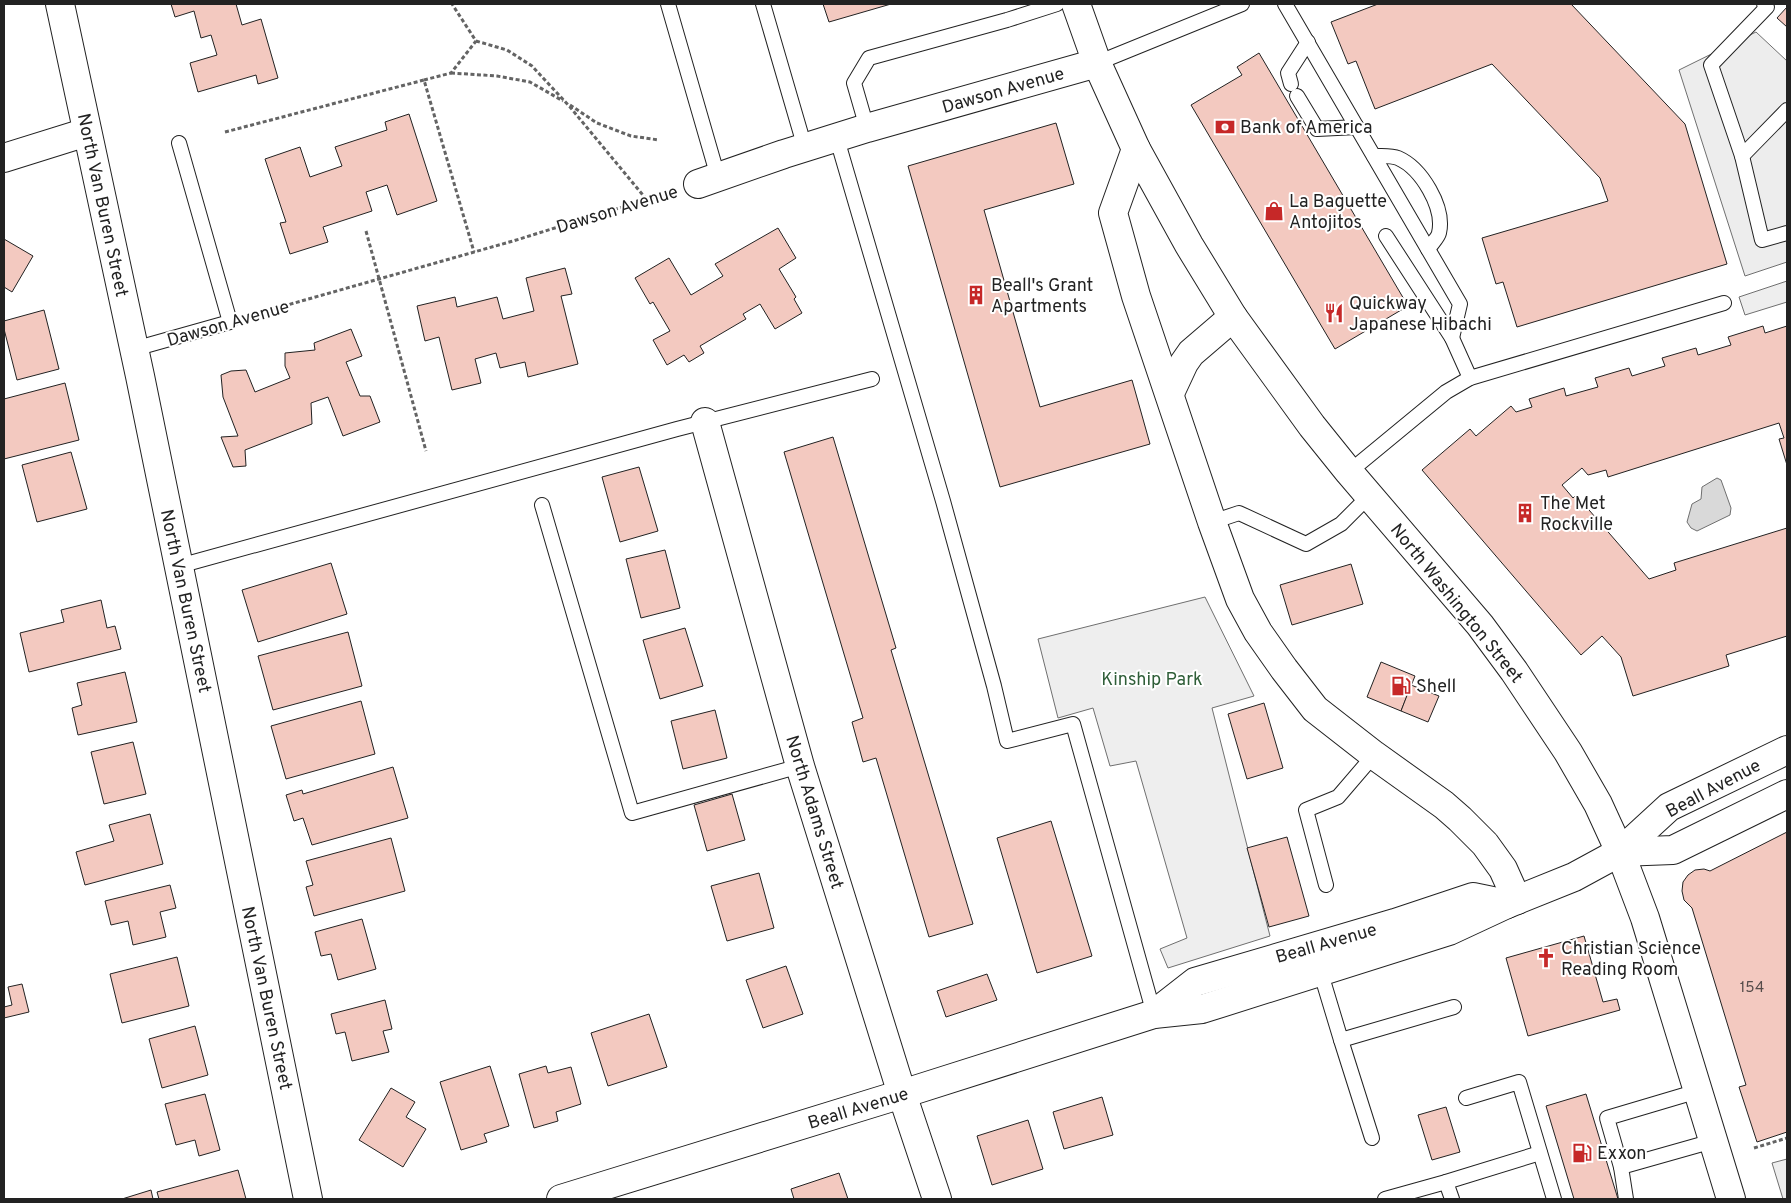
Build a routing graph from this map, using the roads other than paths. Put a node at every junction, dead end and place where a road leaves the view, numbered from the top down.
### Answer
1 (60, 4) edge
2 (668, 4) edge
3 (763, 4) edge
4 (1057, 4) edge
5 (1076, 4) edge
6 (1242, 4) edge
7 (1285, 4) edge
8 (1767, 5) edge
9 (1308, 42) junction
10 (1097, 63) junction
11 (1787, 110) edge
12 (1357, 127) junction
13 (868, 128) junction
14 (88, 132) junction
15 (837, 139) junction
16 (179, 143) dead end
17 (805, 148) junction
18 (1136, 149) junction
19 (1374, 156) junction
20 (1742, 156) junction
21 (4, 158) edge
22 (708, 181) joint
23 (1787, 233) edge
24 (1386, 236) dead end
25 (1428, 249) junction
26 (1724, 303) dead end
27 (1234, 317) junction
28 (1452, 338) junction
29 (134, 349) junction
30 (1470, 378) junction
31 (872, 379) dead end
32 (1170, 393) junction
33 (705, 422) junction
34 (1349, 472) junction
35 (1370, 495) junction
36 (542, 504) dead end
37 (1212, 522) junction
38 (178, 566) junction
39 (1787, 750) edge
40 (1374, 755) junction
41 (800, 766) junction
42 (1787, 794) edge
43 (1620, 852) junction
44 (1326, 885) dead end
45 (1512, 902) junction
46 (1316, 960) junction
47 (1454, 1007) dead end
48 (1154, 1014) junction
49 (1341, 1040) junction
50 (1698, 1091) junction
51 (902, 1094) junction
52 (1466, 1098) dead end
53 (1372, 1138) dead end
54 (1713, 1141) junction
55 (1540, 1153) junction
56 (1621, 1167) junction
57 (1446, 1182) junction
58 (308, 1199) edge
59 (561, 1199) edge
60 (937, 1199) edge
61 (1384, 1199) edge
62 (1452, 1199) edge
63 (1554, 1199) edge
64 (1626, 1199) edge
65 (1731, 1199) edge

1 - 14 street, North Van Buren Street
2 - 22 lane
3 - 17 lane
4 - 13 lane
5 - 10 street, North Washington Street
6 - 10 lane
7 - 9 lane
8 - 20 lane
9 - 12 lane
9 - 12 lane
10 - 13 street, Dawson Avenue
10 - 18 street, North Washington Street
11 - 20 lane
12 - 19 lane
13 - 15 street, Dawson Avenue
14 - 21 street
14 - 29 street, North Van Buren Street
15 - 17 street, Dawson Avenue
15 - 48 lane
16 - 29 lane, Dawson Avenue
17 - 22 street, Dawson Avenue
18 - 27 street, North Washington Street
18 - 32 street
19 - 25 lane
19 - 25 lane
20 - 23 lane
24 - 28 lane
25 - 28 lane
26 - 30 lane
27 - 32 street
27 - 34 street, North Washington Street
28 - 30 lane
29 - 38 street, North Van Buren Street
30 - 34 lane
31 - 33 lane
32 - 37 street
33 - 38 lane
33 - 41 street, North Adams Street
34 - 35 street, North Washington Street
35 - 37 lane
35 - 43 street, North Washington Street
36 - 41 lane
37 - 40 street
38 - 58 street, North Van Buren Street
39 - 43 street, Beall Avenue
40 - 44 lane
40 - 45 street
41 - 51 street, North Adams Street
42 - 43 street, Beall Avenue
43 - 45 street, Beall Avenue
43 - 50 street, North Washington Street
45 - 46 street, Beall Avenue
46 - 48 street, Beall Avenue
46 - 49 lane
47 - 49 lane
48 - 51 street, Beall Avenue
49 - 53 lane
50 - 54 street, North Washington Street
50 - 56 lane
51 - 59 street, Beall Avenue
51 - 60 street, North Adams Street
52 - 55 lane
54 - 56 lane
54 - 65 street, North Washington Street
55 - 57 lane
55 - 63 lane
56 - 64 lane
57 - 61 lane
57 - 62 lane

